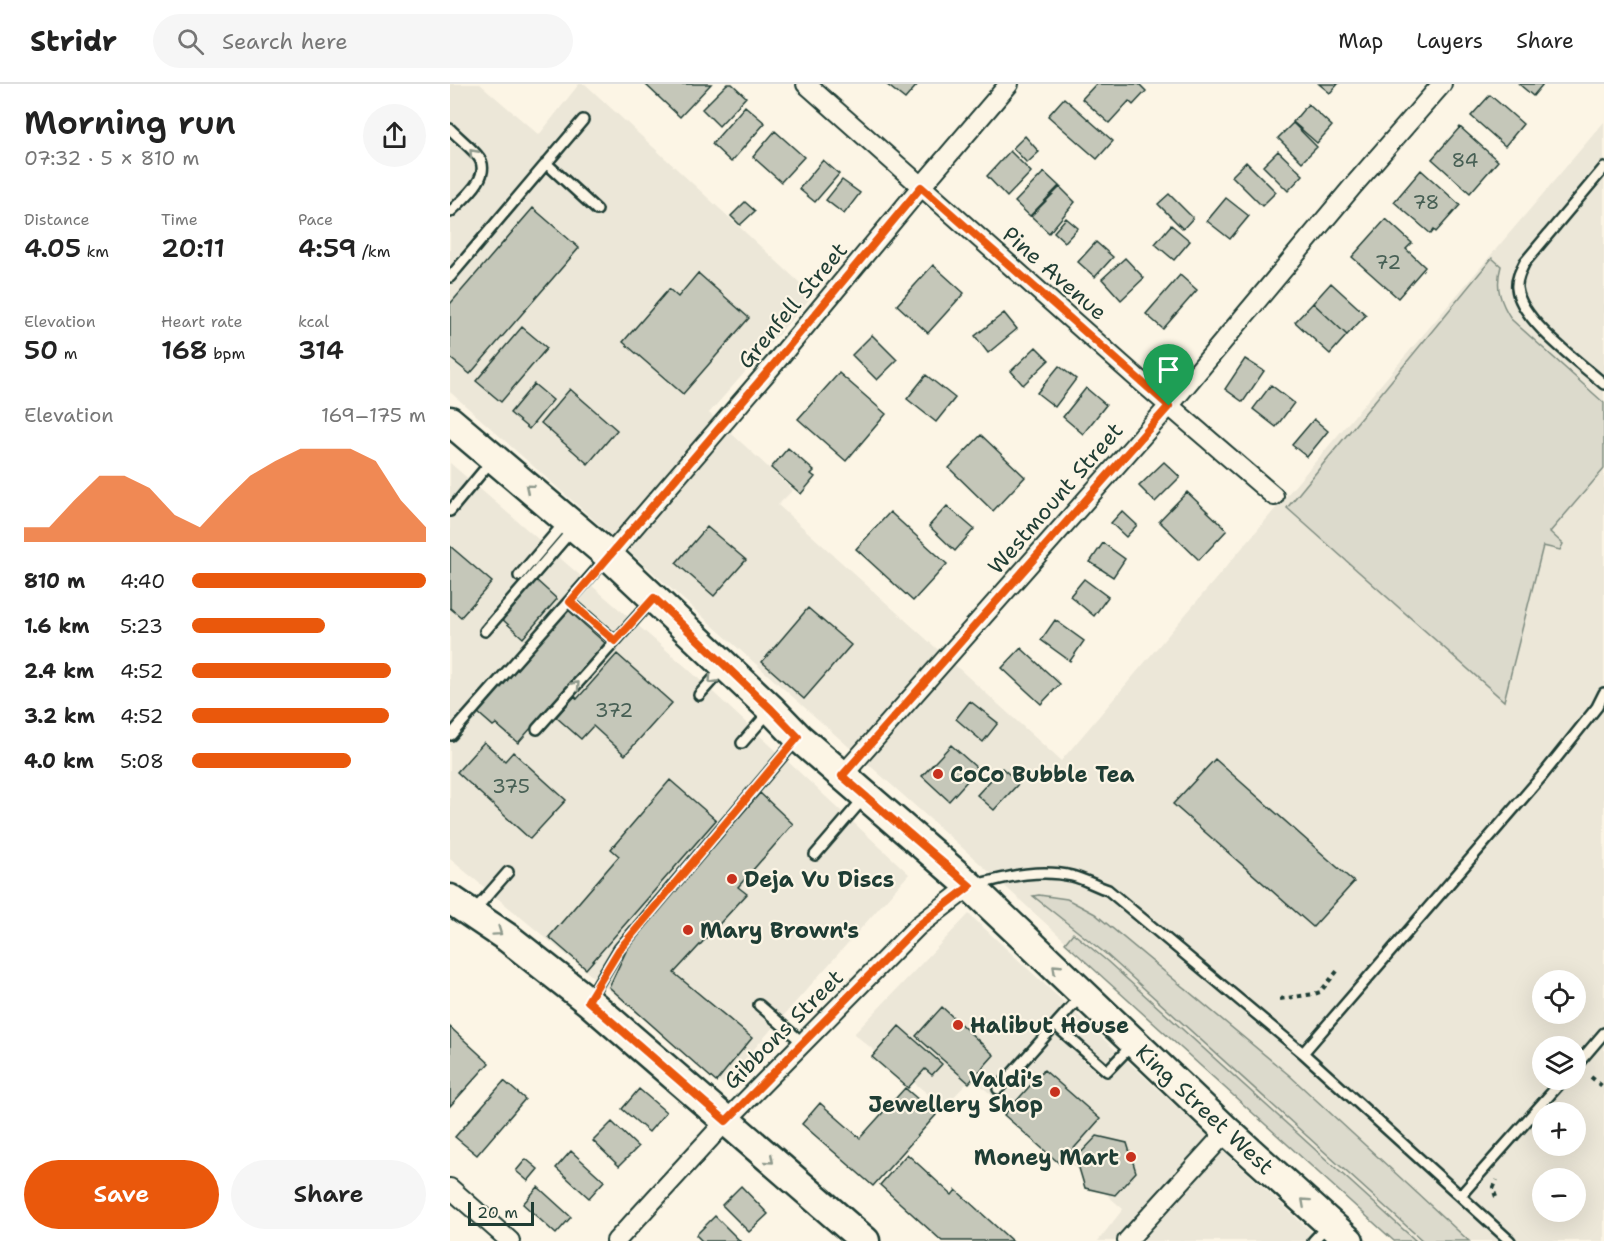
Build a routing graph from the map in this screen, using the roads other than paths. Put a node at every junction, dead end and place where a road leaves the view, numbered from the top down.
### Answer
1 (806, 84) edge
2 (1009, 84) edge
3 (1442, 84) edge
4 (583, 120) dead end
5 (450, 129) edge
6 (546, 164) junction
7 (1604, 168) edge
8 (921, 187) junction
9 (597, 210) dead end
10 (450, 212) edge
11 (450, 277) edge
12 (1604, 384) edge
13 (1169, 406) junction
14 (450, 421) edge
15 (494, 458) junction
16 (1274, 496) dead end
17 (450, 511) edge
18 (571, 523) junction
19 (609, 556) junction
20 (519, 576) dead end
21 (654, 598) junction
22 (570, 602) junction
23 (485, 631) dead end
24 (615, 641) junction
25 (725, 666) junction
26 (1604, 693) edge
27 (699, 695) dead end
28 (771, 709) junction
29 (537, 729) dead end
30 (451, 735) edge
31 (798, 737) junction
32 (742, 743) dead end
33 (842, 776) junction
34 (866, 797) junction
35 (815, 855) dead end
36 (508, 872) dead end
37 (970, 886) junction
38 (461, 906) edge
39 (1083, 994) junction
40 (588, 1001) junction
41 (759, 1005) dead end
42 (1055, 1025) junction
43 (1604, 1033) edge
44 (1134, 1042) junction
45 (803, 1043) junction
46 (1303, 1053) junction
47 (1586, 1054) edge
48 (998, 1089) dead end
49 (1554, 1090) edge
50 (726, 1121) junction
51 (1227, 1131) junction
52 (450, 1188) edge
53 (1461, 1195) junction
54 (1330, 1235) edge
55 (1135, 1238) edge
56 (510, 1241) edge
57 (616, 1241) edge
58 (865, 1241) edge
59 (1510, 1241) edge

1 - 8 street, Pine Avenue
2 - 8 street, Grenfell Street
3 - 13 street, Westmount Street
4 - 6 lane
10 -> 5 lane
6 - 9 lane
6 - 11 lane
7 - 12 lane
8 - 13 street, Pine Avenue
8 - 19 street, Grenfell Street
13 - 16 street, Pine Avenue
13 - 33 street, Westmount Street
14 - 15 main road, King Street West
15 - 17 lane
18 -> 15 main road, King Street West
18 - 19 main road, King Street West
18 - 20 lane
18 - 23 lane
19 - 21 main road, King Street West
19 - 22 lane
21 - 24 lane
21 - 25 main road, King Street West
22 - 24 lane
22 - 30 lane
29 -> 24 lane
25 -> 27 lane
25 - 28 main road, King Street West
26 - 46 lane
28 - 31 main road, King Street West
28 - 32 lane
31 - 33 main road, King Street West
31 - 40 lane
33 - 34 main road, King Street West
34 - 35 lane
34 - 37 main road, King Street West
36 - 38 lane
39 -> 37 main road, King Street West
37 - 45 street, Gibbons Street
37 - 46 lane
38 -> 40 main road
39 - 42 lane
39 - 44 main road, King Street West
40 - 50 main road
41 - 45 lane
42 - 44 lane
42 - 48 lane
43 - 47 lane
44 - 51 main road, King Street West
45 - 50 street, Gibbons Street
46 - 53 lane
49 - 53 lane
50 - 57 street, Gibbons Street
50 -> 58 main road
54 -> 51 main road, King Street West
51 - 55 street
52 - 56 street
53 - 59 lane

